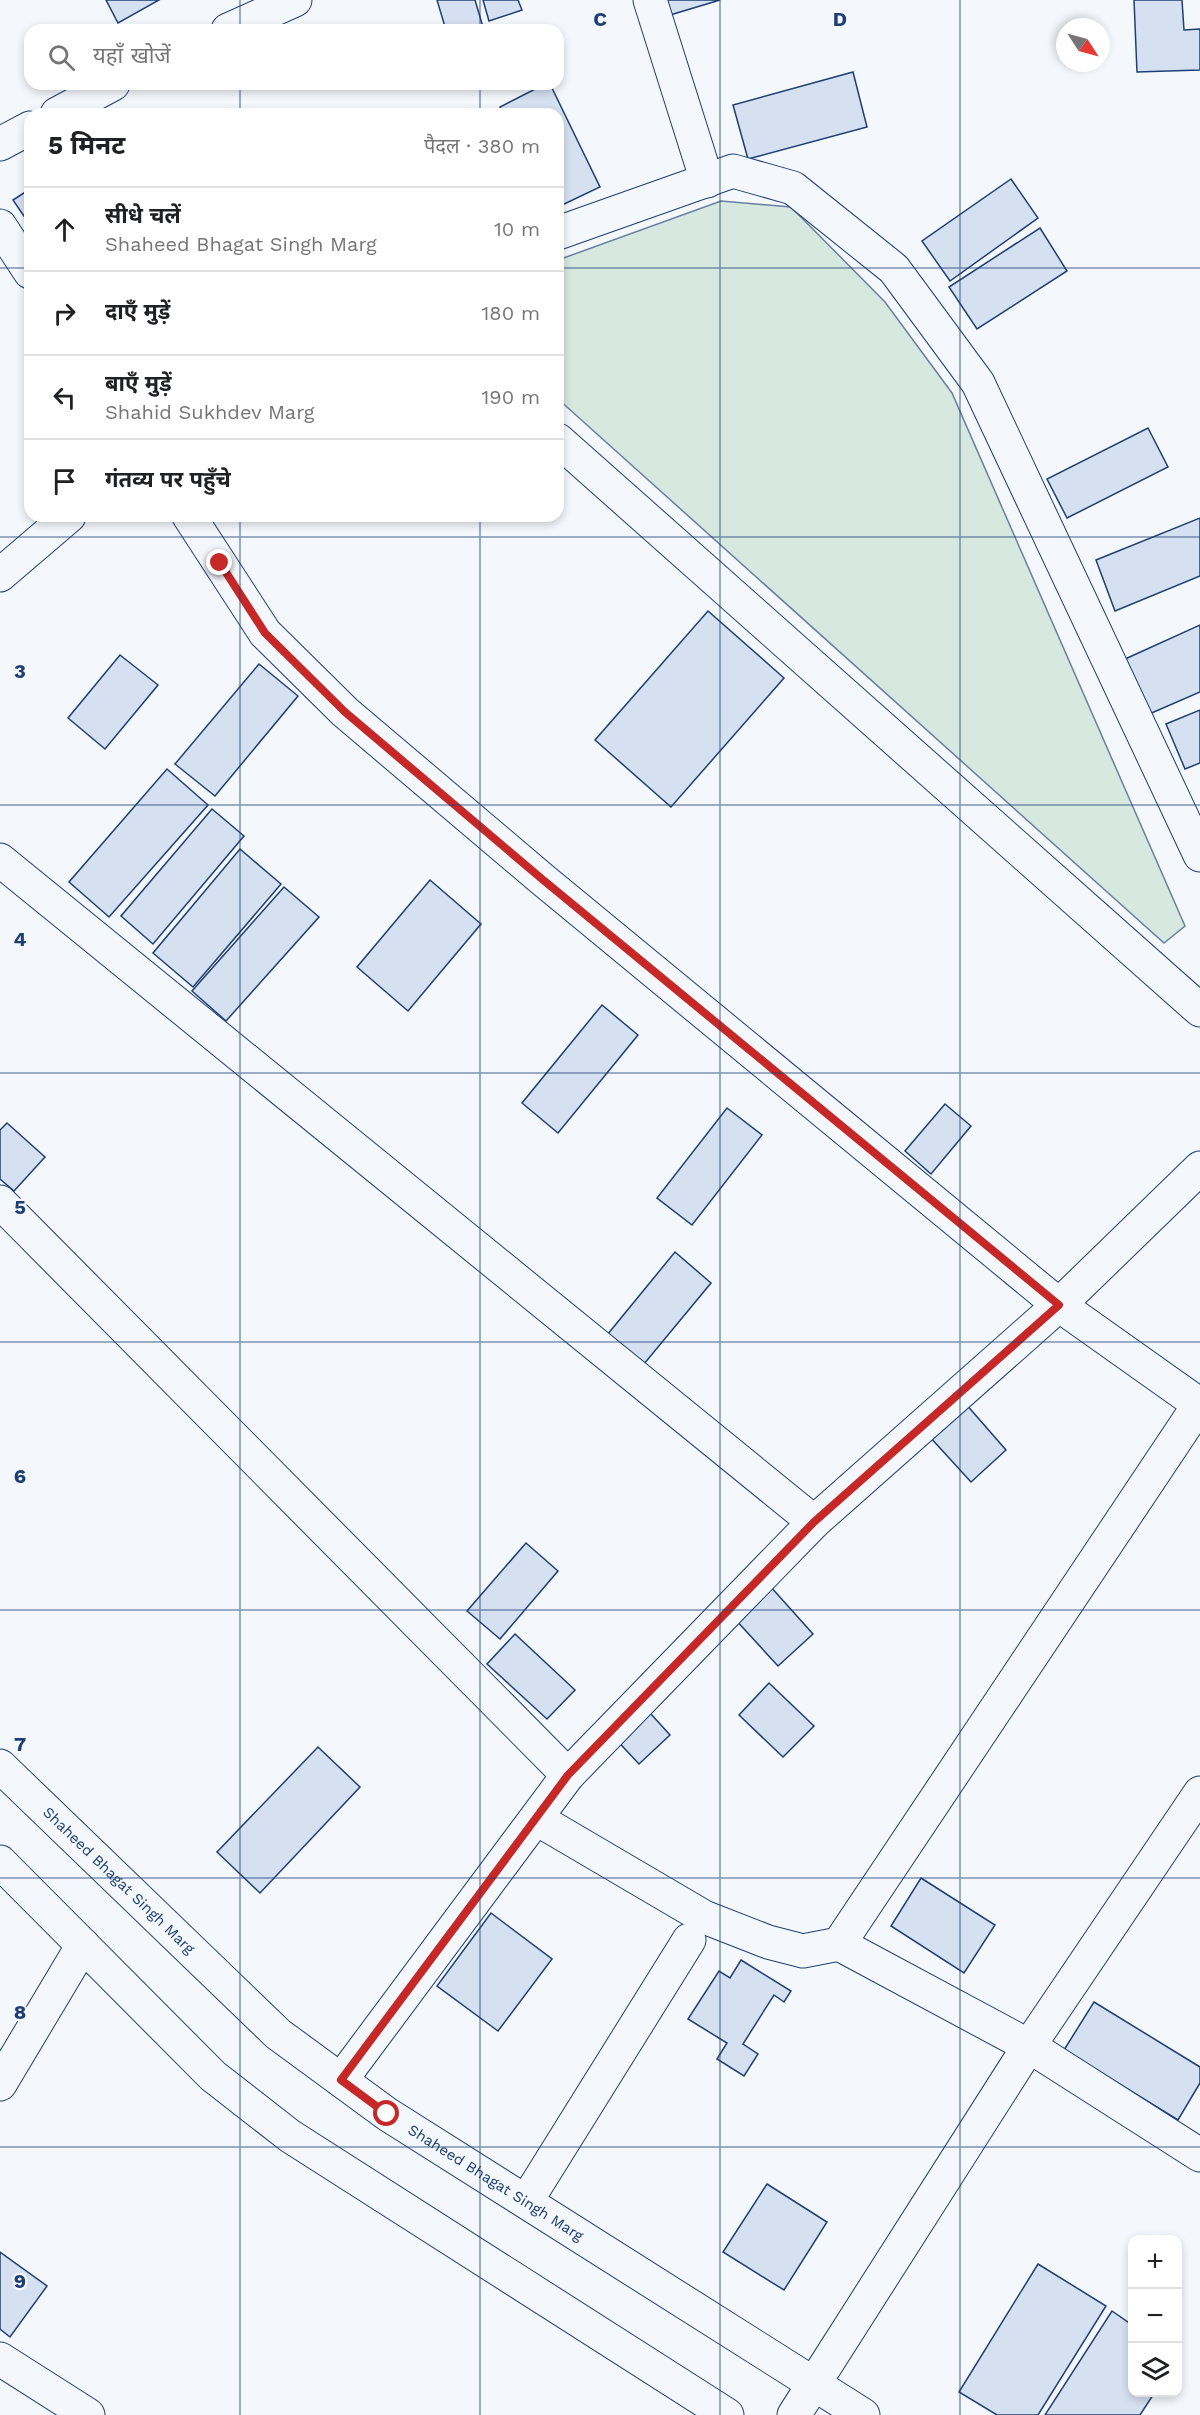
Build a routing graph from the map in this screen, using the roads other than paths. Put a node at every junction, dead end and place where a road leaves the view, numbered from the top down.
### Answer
1 (295, 0) edge
2 (650, 0) edge
3 (241, 24) edge
4 (102, 90) edge
5 (68, 108) edge
6 (24, 131) edge
7 (0, 144) edge
8 (707, 181) junction
9 (0, 226) edge
10 (564, 231) edge
11 (24, 263) edge
12 (564, 445) edge
13 (62, 522) edge
14 (193, 522) edge
15 (0, 575) edge
16 (1200, 855) edge
17 (0, 860) edge
18 (1200, 1010) edge
19 (1200, 1168) edge
20 (0, 1202) edge
21 (1059, 1305) junction
22 (1200, 1405) edge
23 (814, 1522) junction
24 (0, 1766) edge
25 (568, 1775) junction
26 (1200, 1793) edge
27 (537, 1819) junction
28 (0, 1862) edge
29 (689, 1940) dead end
30 (839, 1944) junction
31 (82, 1945) junction
32 (1029, 2046) junction
33 (341, 2080) junction
34 (0, 2084) edge
35 (1200, 2155) edge
36 (527, 2200) junction
37 (0, 2359) edge
38 (813, 2384) junction
39 (721, 2414) edge
40 (88, 2415) edge
41 (794, 2415) edge
42 (863, 2415) edge

1 - 3 street
2 - 8 street
4 - 5 street
6 - 7 street
8 - 10 street
8 - 16 street
9 - 11 street
12 - 18 street
13 - 15 street
14 - 21 street
17 - 23 street
19 - 21 street
20 - 25 street
21 - 22 street
21 - 23 street
22 - 30 street
23 - 25 street
24 - 33 street, Shaheed Bhagat Singh Marg
25 - 27 street
26 - 32 street
27 - 30 street
27 - 33 street
28 - 31 street
29 - 36 street
30 - 32 street
31 - 34 street
31 - 39 street
32 - 35 street
32 - 38 street
33 - 36 street, Shaheed Bhagat Singh Marg
36 - 38 street, Shaheed Bhagat Singh Marg
37 - 40 street
38 - 41 street
38 - 42 street, Shaheed Bhagat Singh Marg

